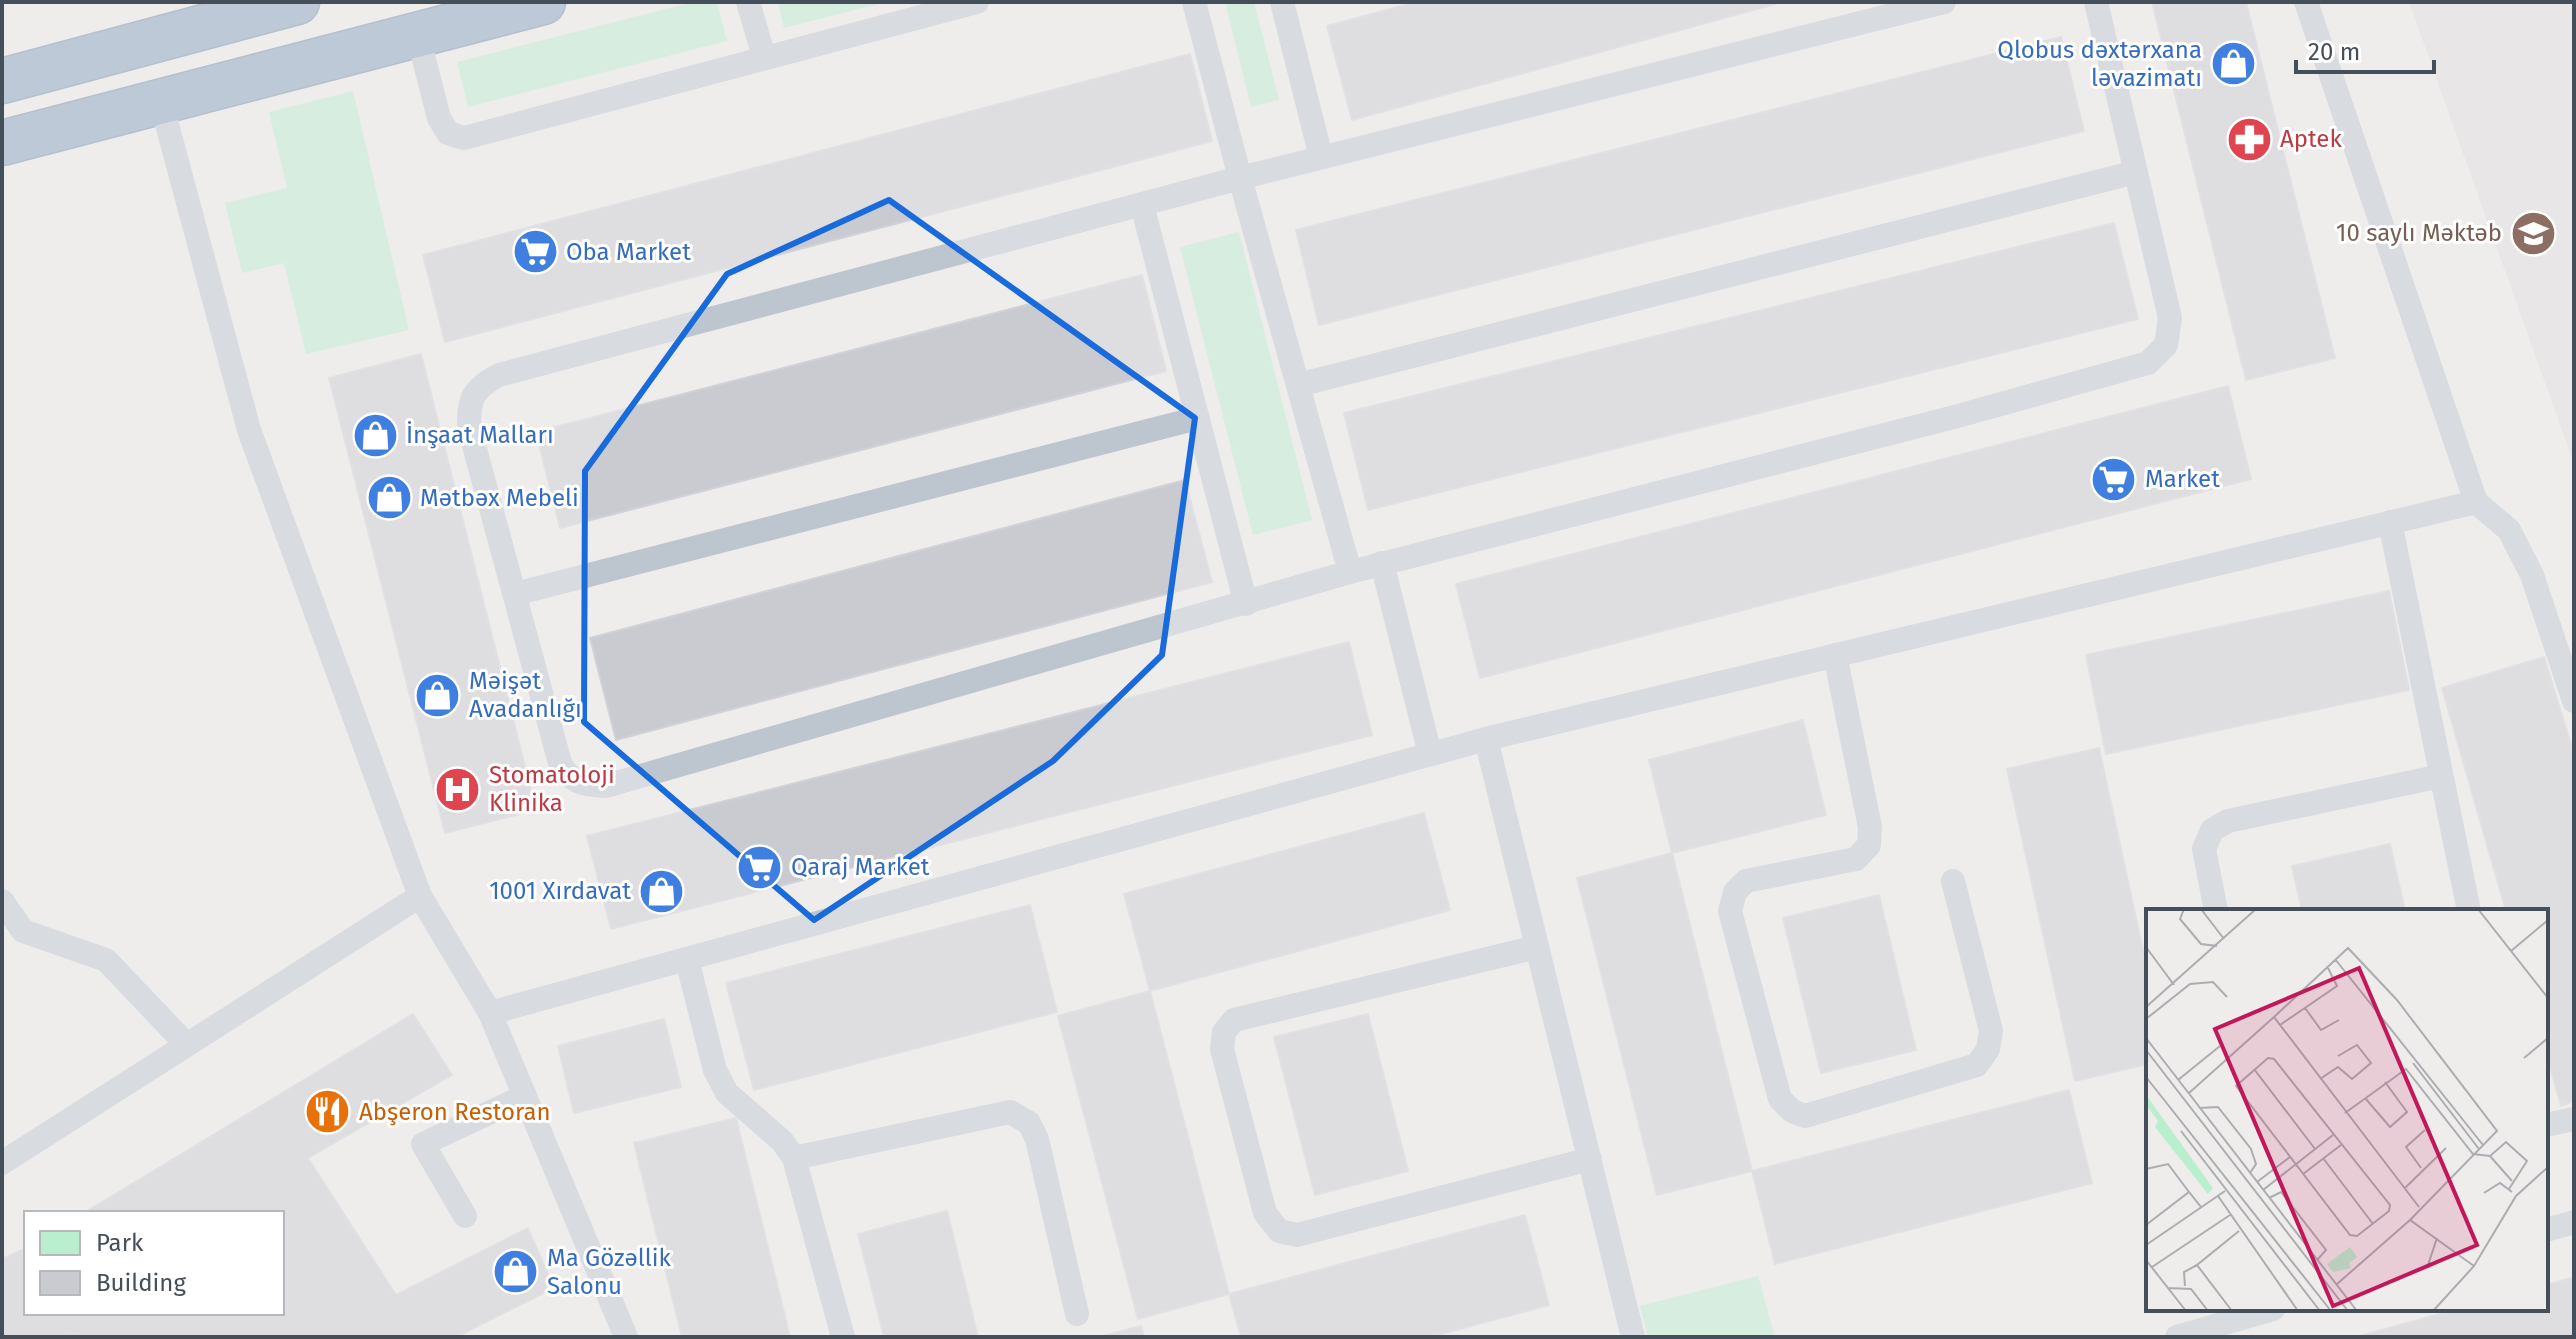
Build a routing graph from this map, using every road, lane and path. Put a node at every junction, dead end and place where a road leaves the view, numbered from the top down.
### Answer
1 (297, 2) edge
2 (543, 2) edge
3 (748, 2) edge
4 (977, 2) edge
5 (1194, 2) edge
6 (1282, 2) edge
7 (1944, 2) edge
8 (2096, 2) edge
9 (2306, 2) edge
10 (418, 36) junction
11 (764, 57) junction
12 (2, 81) edge
13 (161, 102) junction
14 (2, 143) edge
15 (1321, 157) junction
16 (2136, 172) junction
17 (1240, 178) junction
18 (1142, 205) junction
19 (1298, 385) junction
20 (1198, 418) junction
21 (2476, 502) junction
22 (2390, 522) junction
23 (1382, 563) junction
24 (1350, 572) junction
25 (515, 594) junction
26 (1246, 604) junction
27 (1835, 655) junction
28 (2574, 701) edge
29 (1486, 739) junction
30 (1430, 754) junction
31 (2441, 776) junction
32 (1953, 881) dead end
33 (420, 896) junction
34 (2, 901) edge
35 (2216, 909) edge
36 (2469, 909) edge
37 (1537, 947) junction
38 (687, 960) junction
39 (490, 1013) junction
40 (186, 1044) junction
41 (525, 1096) junction
42 (2574, 1119) edge
43 (2548, 1125) edge
44 (794, 1158) junction
45 (1590, 1159) junction
46 (2, 1163) edge
47 (465, 1216) dead end
48 (2574, 1222) edge
49 (2548, 1229) edge
50 (2266, 1311) edge
51 (1077, 1314) dead end
52 (626, 1337) edge
53 (843, 1337) edge
54 (1633, 1337) edge
55 (2177, 1337) edge

1 - 12 highway
2 - 10 highway
3 - 11 lane
4 - 11 lane
5 - 17 lane
6 - 15 lane
7 - 15 lane
8 - 16 lane
9 - 21 lane
10 - 11 lane
10 - 13 highway
13 - 14 highway
13 - 33 lane
15 - 17 lane
16 - 19 lane
16 - 23 lane
17 - 18 lane
17 - 19 lane
18 - 20 lane
18 - 25 lane
19 - 24 lane
20 - 25 lane
20 - 26 lane
21 - 22 lane
21 - 28 lane
22 - 27 lane
22 - 31 lane
23 - 24 lane
23 - 30 lane
24 - 26 lane
25 - 26 lane
27 - 29 lane
27 - 32 lane
29 - 30 lane
29 - 37 lane
30 - 38 lane
31 - 35 lane
31 - 36 lane
33 - 39 lane
33 - 40 lane
34 - 40 lane
37 - 45 lane
37 - 45 lane
38 - 39 lane
38 - 44 lane
39 - 41 lane
40 - 46 lane
41 - 47 lane
41 - 52 lane
42 - 43 lane
44 - 51 lane
44 - 53 lane
45 - 54 lane
48 - 49 lane
50 - 55 lane

